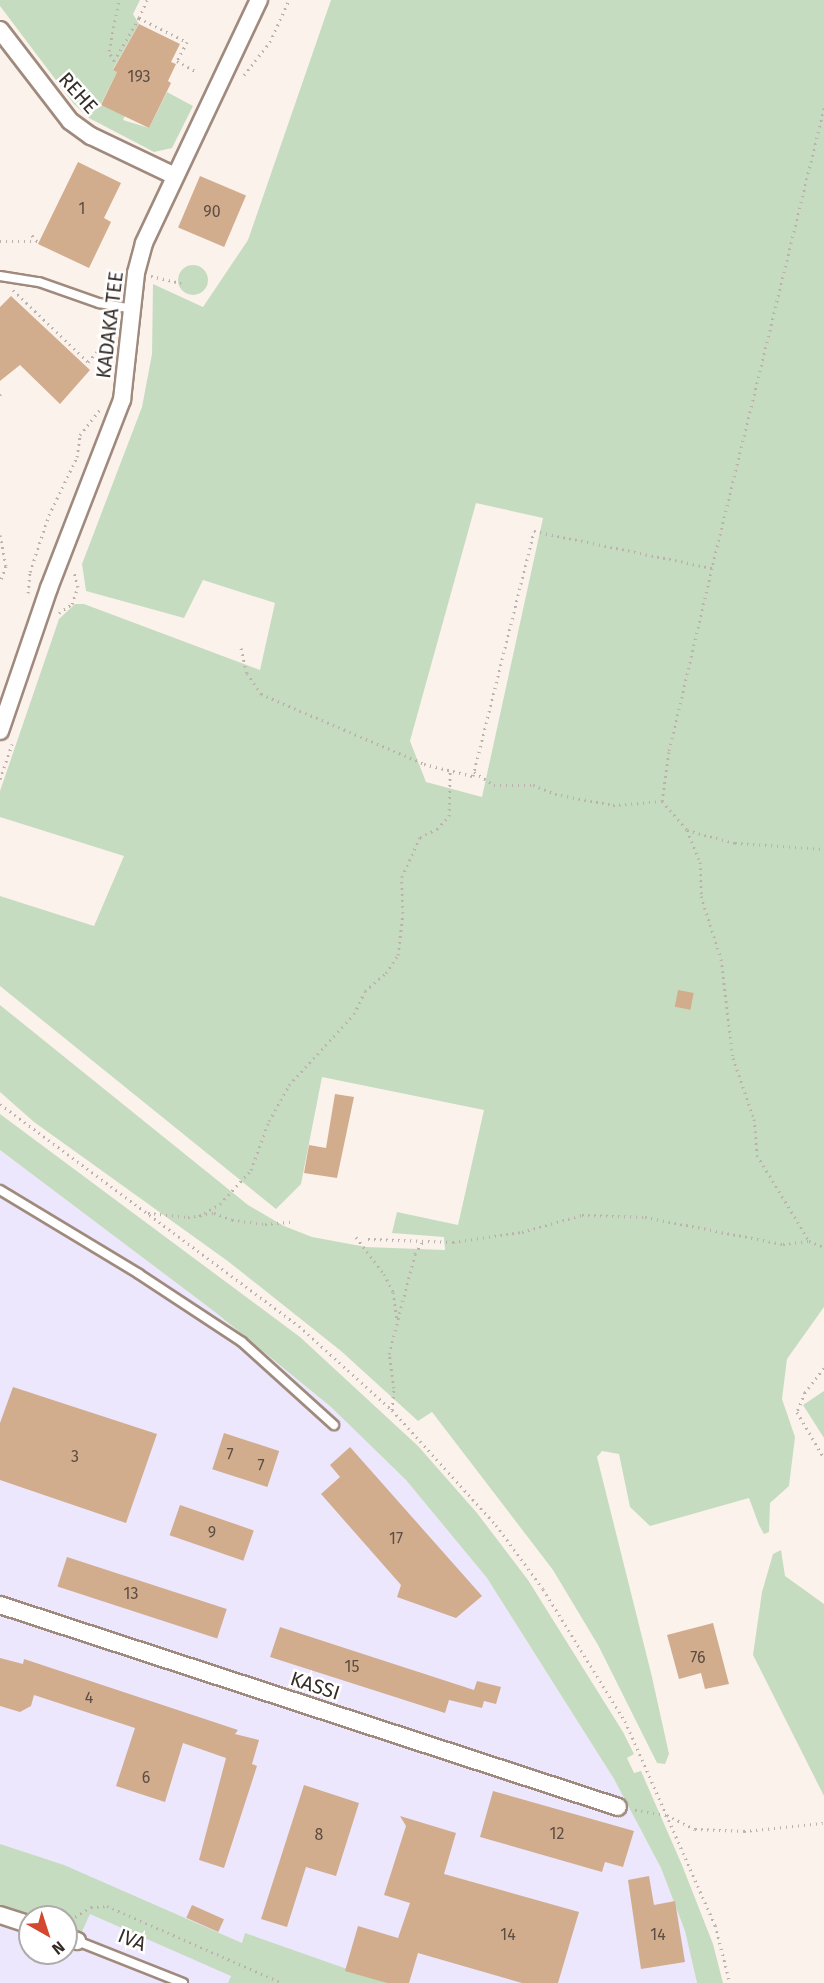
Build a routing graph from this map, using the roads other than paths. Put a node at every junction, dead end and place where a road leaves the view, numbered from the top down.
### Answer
1 (259, 0) edge
2 (0, 30) edge
3 (176, 176) junction
4 (0, 276) edge
5 (132, 309) junction
6 (0, 731) edge
7 (0, 1190) edge
8 (334, 1425) dead end
9 (0, 1605) edge
10 (618, 1807) road end
11 (0, 1915) edge
12 (18, 1921) edge
13 (78, 1942) edge
14 (183, 1983) edge

1 - 3 street, KADAKA TEE
2 - 3 street, REHE
3 - 5 street, KADAKA TEE
4 - 5 lane
5 - 6 street, KADAKA TEE
7 - 8 lane
9 - 10 street, KASSI
11 - 12 street
13 - 14 lane, IVA

